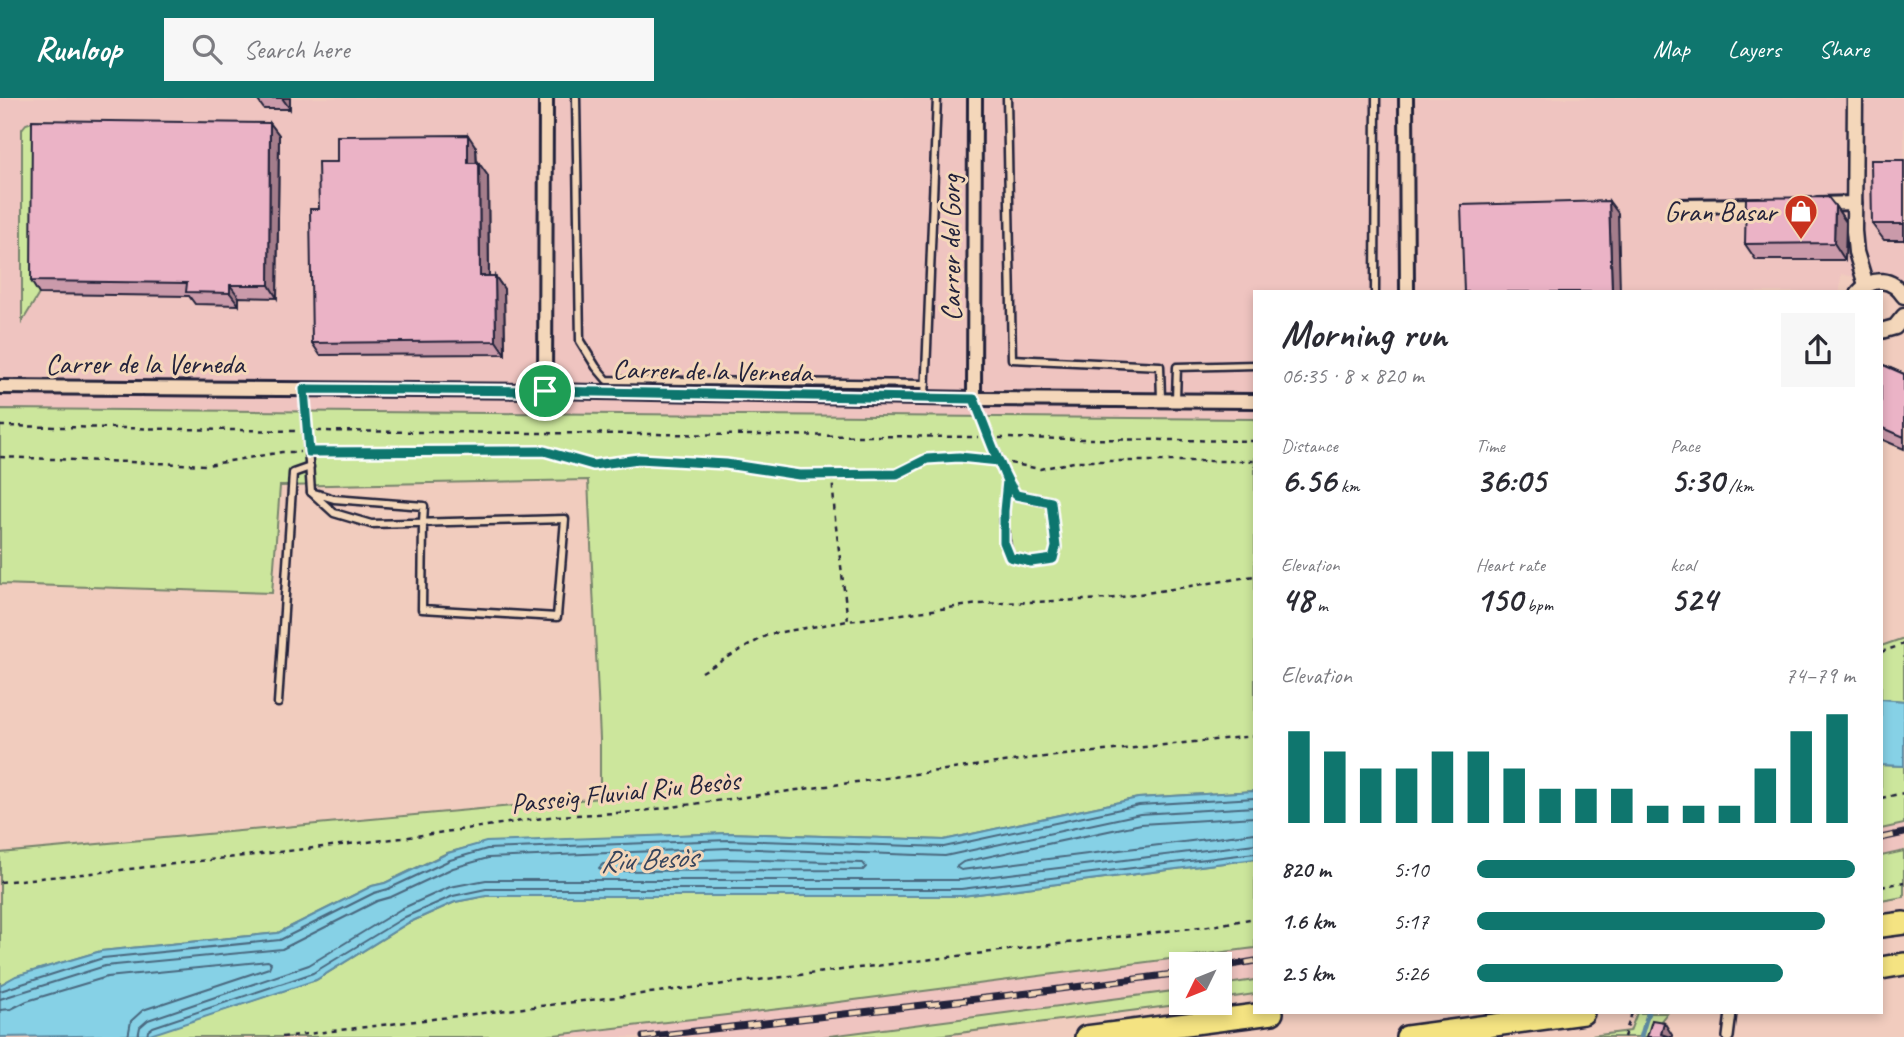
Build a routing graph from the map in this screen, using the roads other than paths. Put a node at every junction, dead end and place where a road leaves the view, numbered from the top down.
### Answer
1 (546, 98) edge
2 (576, 98) edge
3 (937, 98) edge
4 (975, 98) edge
5 (1007, 98) edge
6 (1376, 98) edge
7 (1406, 98) edge
8 (1855, 98) edge
9 (1855, 203) junction
10 (1800, 204) edge
11 (1773, 205) edge
12 (1677, 206) dead end
13 (1863, 288) edge
14 (1375, 290) edge
15 (1407, 290) edge
16 (1902, 291) edge
17 (1904, 316) edge
18 (1884, 331) edge
19 (1904, 332) edge
20 (1253, 365) edge
21 (926, 384) junction
22 (0, 387) edge
23 (304, 389) junction
24 (545, 391) junction
25 (925, 398) junction
26 (974, 399) junction
27 (1161, 399) junction
28 (1176, 399) junction
29 (1253, 401) edge
30 (310, 467) junction
31 (1007, 481) junction
32 (311, 492) junction
33 (423, 522) junction
34 (278, 703) dead end
35 (1904, 922) edge
36 (1883, 926) edge
37 (1904, 964) edge
38 (1883, 968) edge
39 (1264, 1014) edge
40 (1576, 1014) edge
41 (1731, 1014) edge
42 (1086, 1037) edge
43 (1407, 1037) edge
44 (1728, 1037) edge

1 - 24 street
2 - 21 lane
3 - 21 lane
4 - 26 street, Carrer del Gorg
5 - 27 lane
6 - 14 lane
7 - 15 street
8 - 9 street
9 - 10 street
9 - 13 street
11 - 12 street
13 - 16 street
17 - 18 street
18 - 19 street
20 - 28 lane
21 - 25 lane
22 - 23 street, Carrer de la Verneda
23 - 24 street, Carrer de la Verneda
23 - 30 lane
24 - 25 street, Carrer de la Verneda
25 - 26 street, Carrer de la Verneda
26 - 27 street, Carrer de la Verneda
26 - 31 lane
27 - 28 street, Carrer de la Verneda
28 - 29 street, Carrer de la Verneda
30 - 32 lane
30 - 34 lane
31 - 31 lane
32 - 33 lane
32 - 33 lane
33 - 33 lane
35 - 36 highway
37 - 38 highway
39 - 42 highway
40 - 43 highway
41 - 44 street

